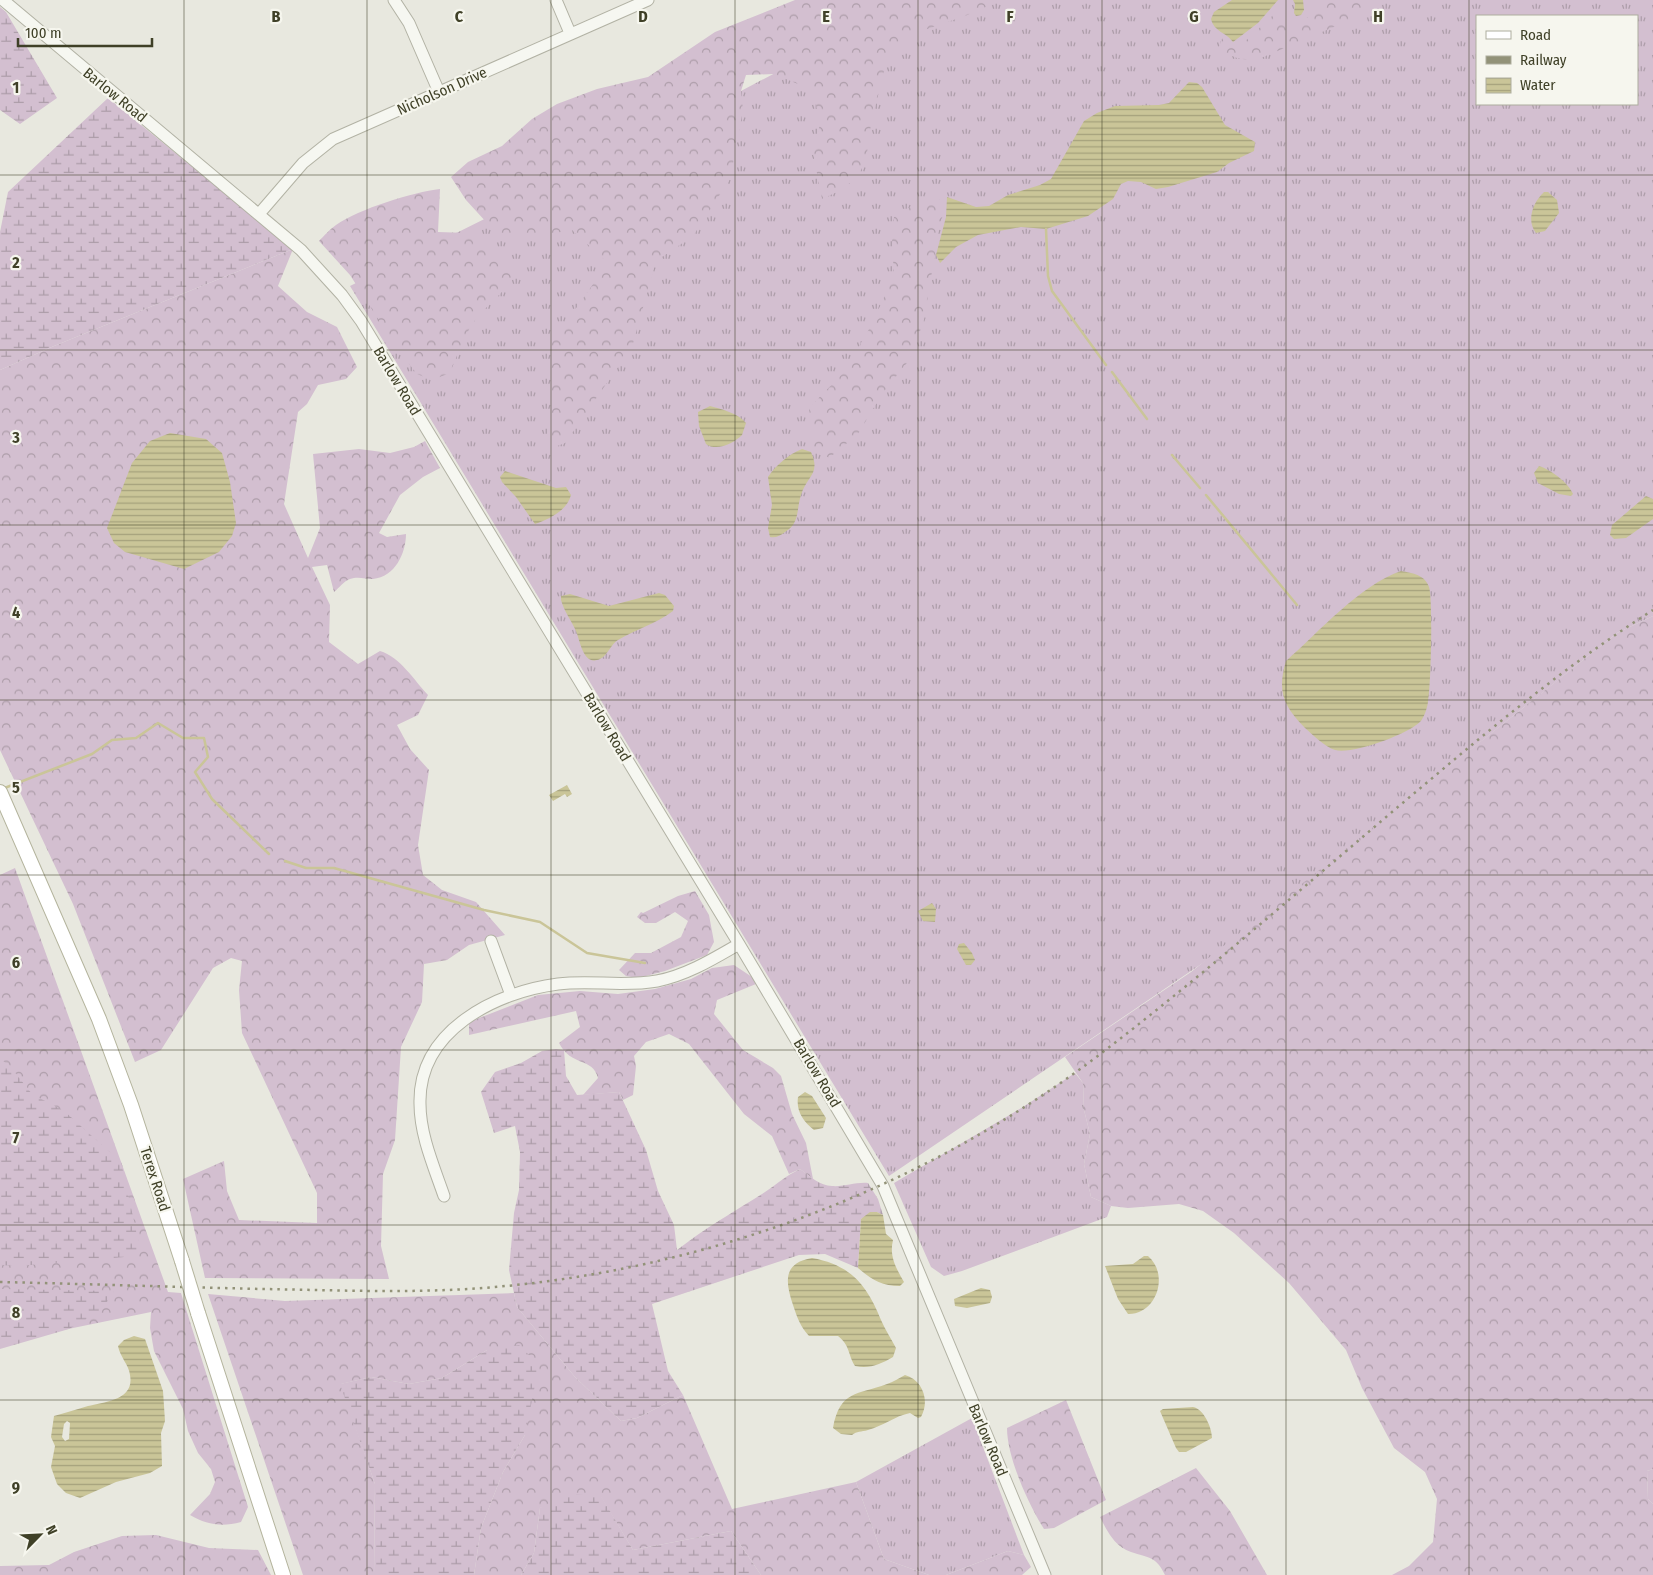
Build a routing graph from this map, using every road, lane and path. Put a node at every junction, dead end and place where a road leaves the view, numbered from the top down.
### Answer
1 (394, 0) edge
2 (556, 0) edge
3 (648, 0) edge
4 (9, 2) edge
5 (570, 33) junction
6 (439, 92) junction
7 (259, 214) junction
8 (1, 794) edge
9 (491, 941) dead end
10 (739, 944) junction
11 (510, 995) junction
12 (444, 1196) dead end
13 (283, 1575) edge
14 (1045, 1575) edge

1 - 6 street
2 - 5 street
3 - 5 street, Nicholson Drive
4 - 7 street, Barlow Road
5 - 6 street, Nicholson Drive
6 - 7 street, Nicholson Drive
7 - 10 street, Barlow Road
8 - 13 main road, Terex Road, bridge
9 - 11 street
10 - 11 street
10 - 14 street, Barlow Road
11 - 12 street

